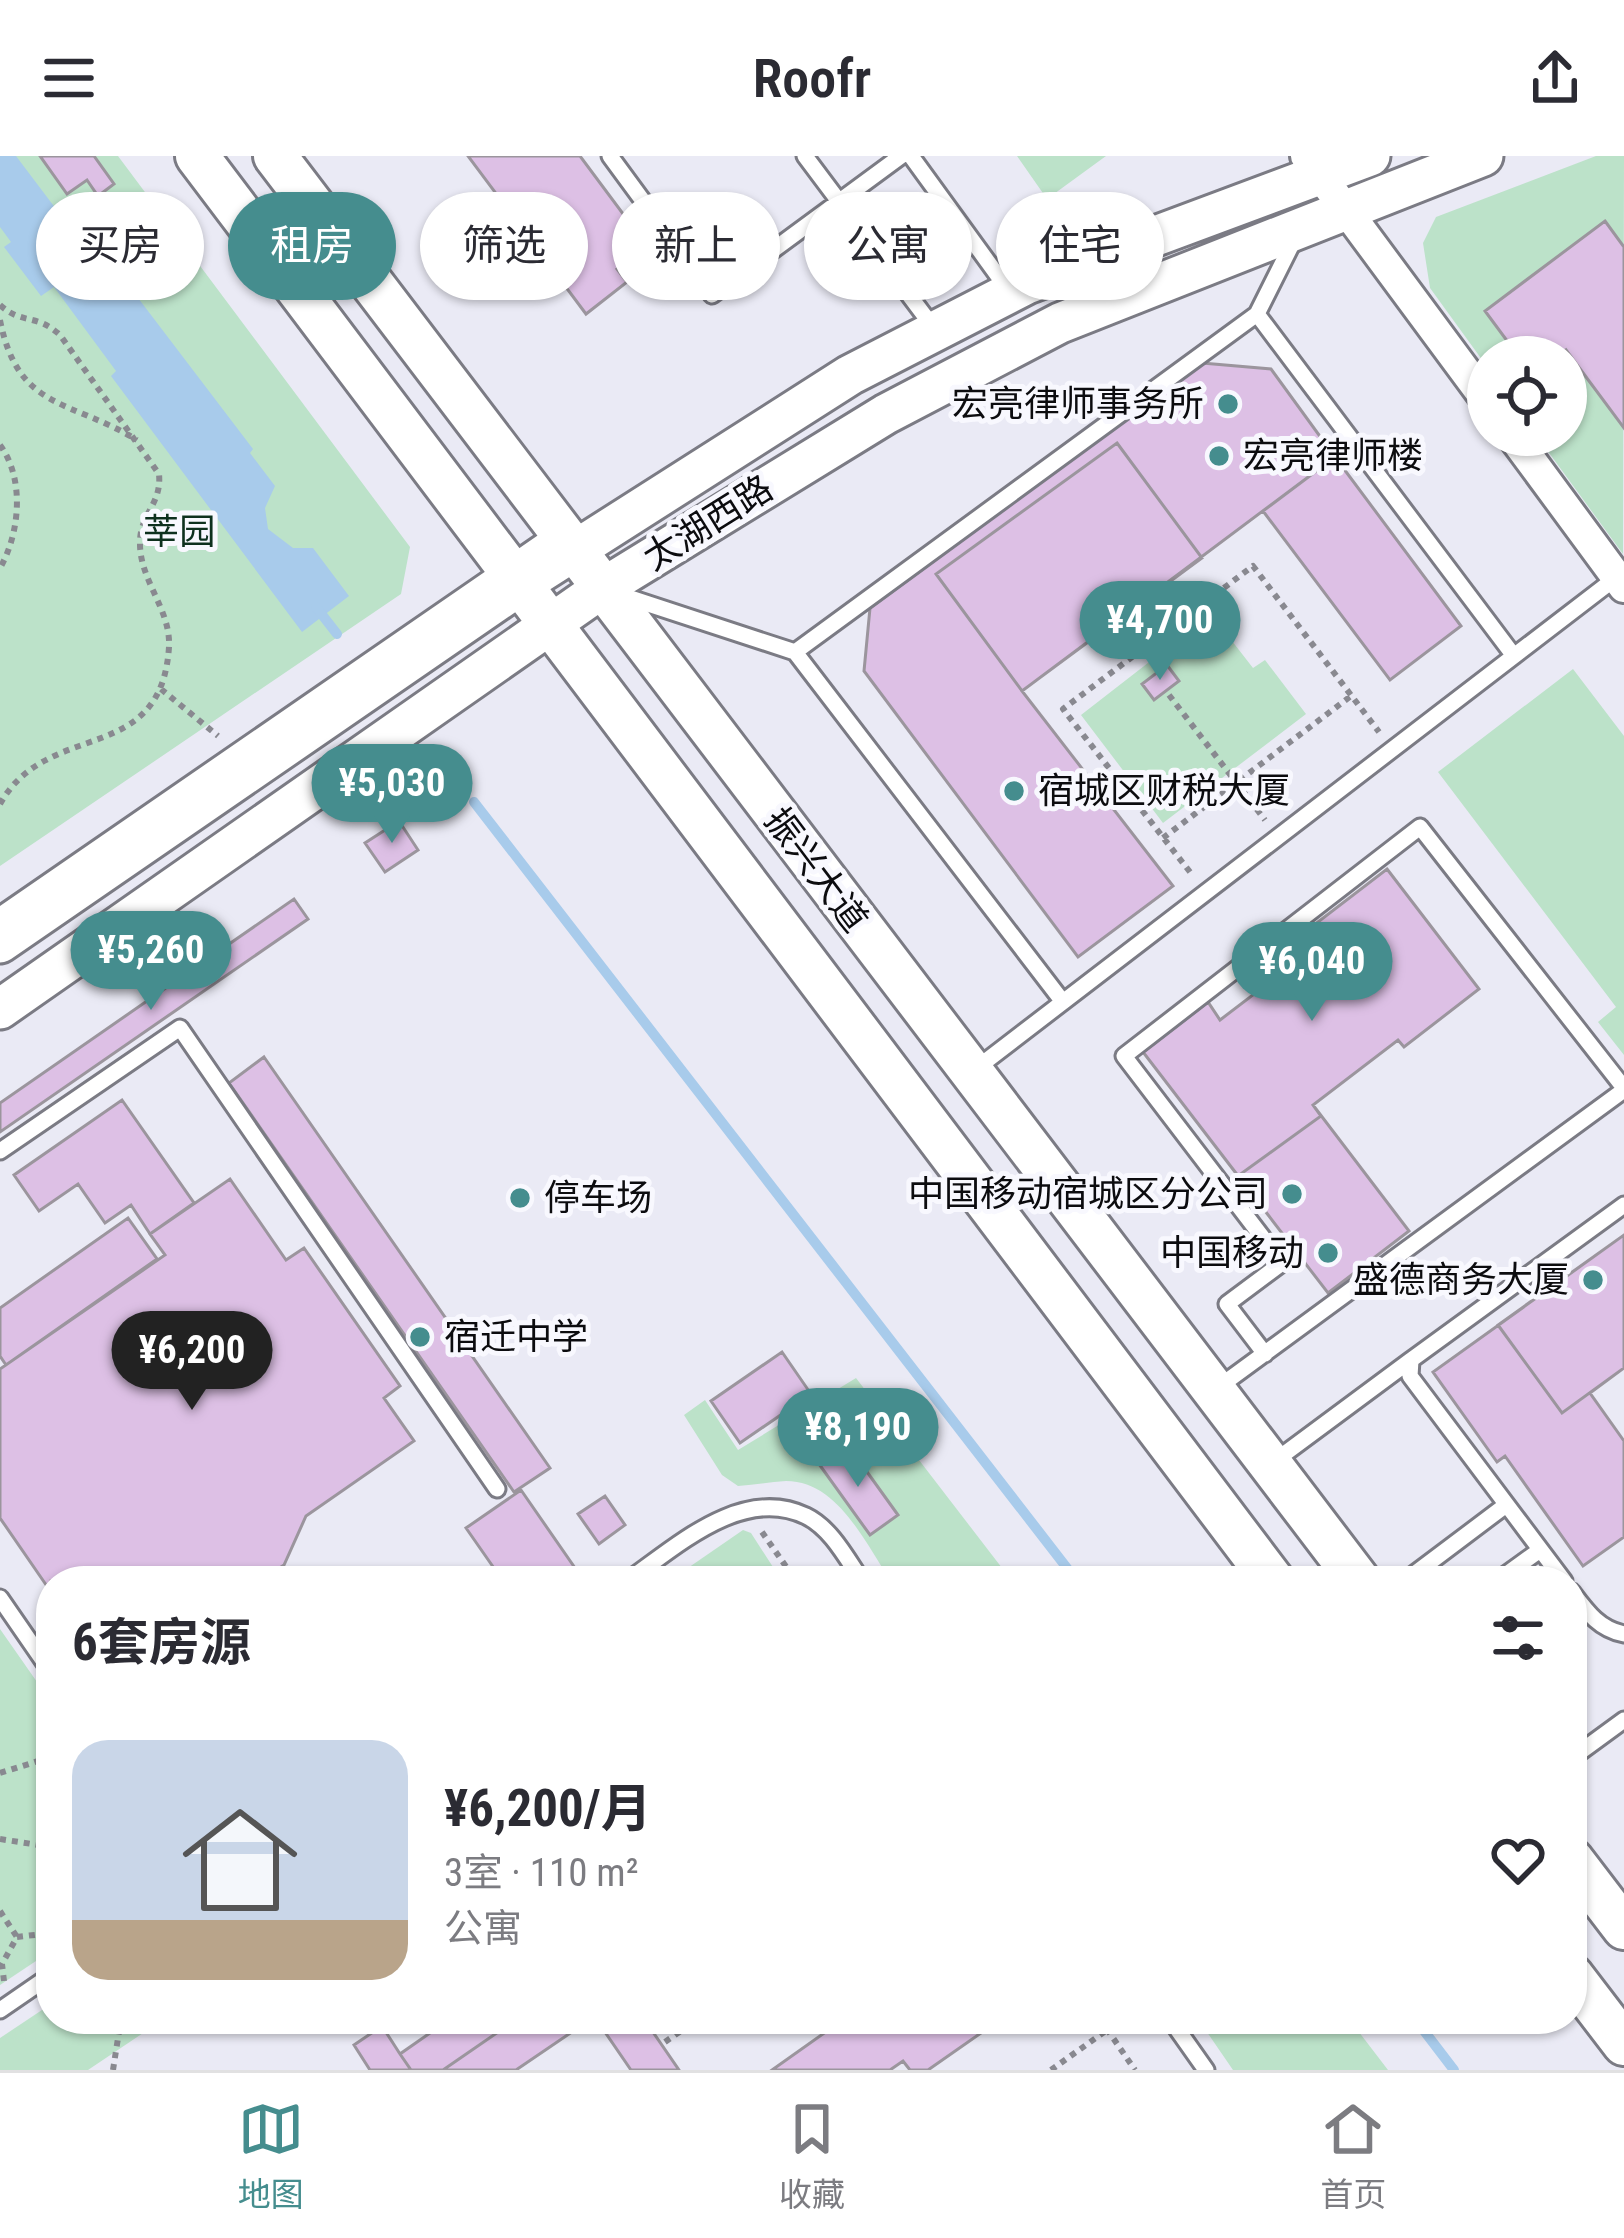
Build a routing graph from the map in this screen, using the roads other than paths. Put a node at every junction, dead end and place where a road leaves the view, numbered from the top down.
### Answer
1 (197, 156) edge
2 (275, 156) edge
3 (610, 156) edge
4 (805, 156) edge
5 (901, 156) edge
6 (911, 156) edge
7 (1370, 156) edge
8 (1483, 156) edge
9 (1313, 166) edge
10 (832, 192) edge
11 (851, 192) edge
12 (1346, 211) junction
13 (804, 227) edge
14 (1300, 228) junction
15 (1164, 229) edge
16 (996, 272) edge
17 (913, 300) edge
18 (997, 300) edge
19 (1256, 314) junction
20 (936, 331) junction
21 (418, 346) junction
22 (1467, 374) edge
23 (365, 381) junction
24 (1528, 456) edge
25 (565, 541) junction
26 (512, 576) junction
27 (1621, 582) edge
28 (602, 589) junction
29 (549, 626) junction
30 (795, 652) junction
31 (1514, 656) junction
32 (748, 780) junction
33 (695, 819) junction
34 (0, 915) edge
35 (0, 943) edge
36 (1063, 1002) junction
37 (0, 1009) edge
38 (971, 1072) junction
39 (1624, 1089) edge
40 (0, 1150) edge
41 (1624, 1205) edge
42 (1265, 1354) junction
43 (1411, 1360) junction
44 (1214, 1391) junction
45 (1270, 1465) junction
46 (497, 1489) dead end
47 (1506, 1504) junction
48 (1540, 1550) junction
49 (649, 1566) edge
50 (851, 1566) edge
51 (1262, 1566) edge
52 (1347, 1566) edge
53 (1425, 1566) edge
54 (1518, 1566) edge
55 (1552, 1566) edge
56 (0, 1598) edge
57 (1587, 1612) edge
58 (1624, 1634) edge
59 (36, 1650) edge
60 (1624, 1720) edge
61 (1587, 1747) edge
62 (1587, 1880) edge
63 (1624, 1928) edge
64 (36, 1985) edge
65 (1587, 1996) edge
66 (7, 2005) edge
67 (1181, 2034) edge
68 (1624, 2044) edge
69 (1206, 2070) edge

1 - 23 main road, 振兴大道
2 - 21 main road, 振兴大道
3 - 13 lane
4 - 10 lane
5 - 11 lane
6 - 16 lane
7 - 9 street, 太湖西路
8 - 12 street, 太湖西路
9 - 12 street
9 - 15 street, 太湖西路
12 - 14 street, 太湖西路
12 - 22 street
14 - 19 lane
14 - 28 street, 太湖西路
17 - 20 lane
18 - 20 street, 太湖西路
19 - 30 lane
19 - 31 lane
20 - 25 street, 太湖西路
21 - 23 main road
21 - 25 main road, 振兴大道
23 - 26 main road, 振兴大道
24 - 27 street
25 - 26 street, 太湖西路
25 - 28 main road, 振兴大道
26 - 29 main road, 振兴大道
26 - 34 lane
26 - 35 street, 太湖西路
27 - 31 lane
28 - 29 street, 太湖西路
28 - 30 lane
28 - 32 main road, 振兴大道
29 - 33 main road, 振兴大道
29 - 37 street, 太湖西路
30 - 36 lane
31 - 36 lane
32 - 33 main road
32 - 38 main road, 振兴大道
33 - 51 main road, 振兴大道
36 - 38 lane
38 - 44 main road, 振兴大道
39 - 42 lane
39 - 42 lane
40 - 46 lane
41 - 43 lane
42 - 44 lane
43 - 45 lane
43 - 47 lane
44 - 45 main road, 振兴大道
45 - 52 main road, 振兴大道
47 - 48 lane
47 - 53 lane
48 - 54 lane
48 - 55 lane
49 - 50 lane
56 - 59 lane
57 - 58 lane
60 - 61 lane
62 - 63 main road
64 - 66 lane
65 - 68 main road
67 - 69 lane

